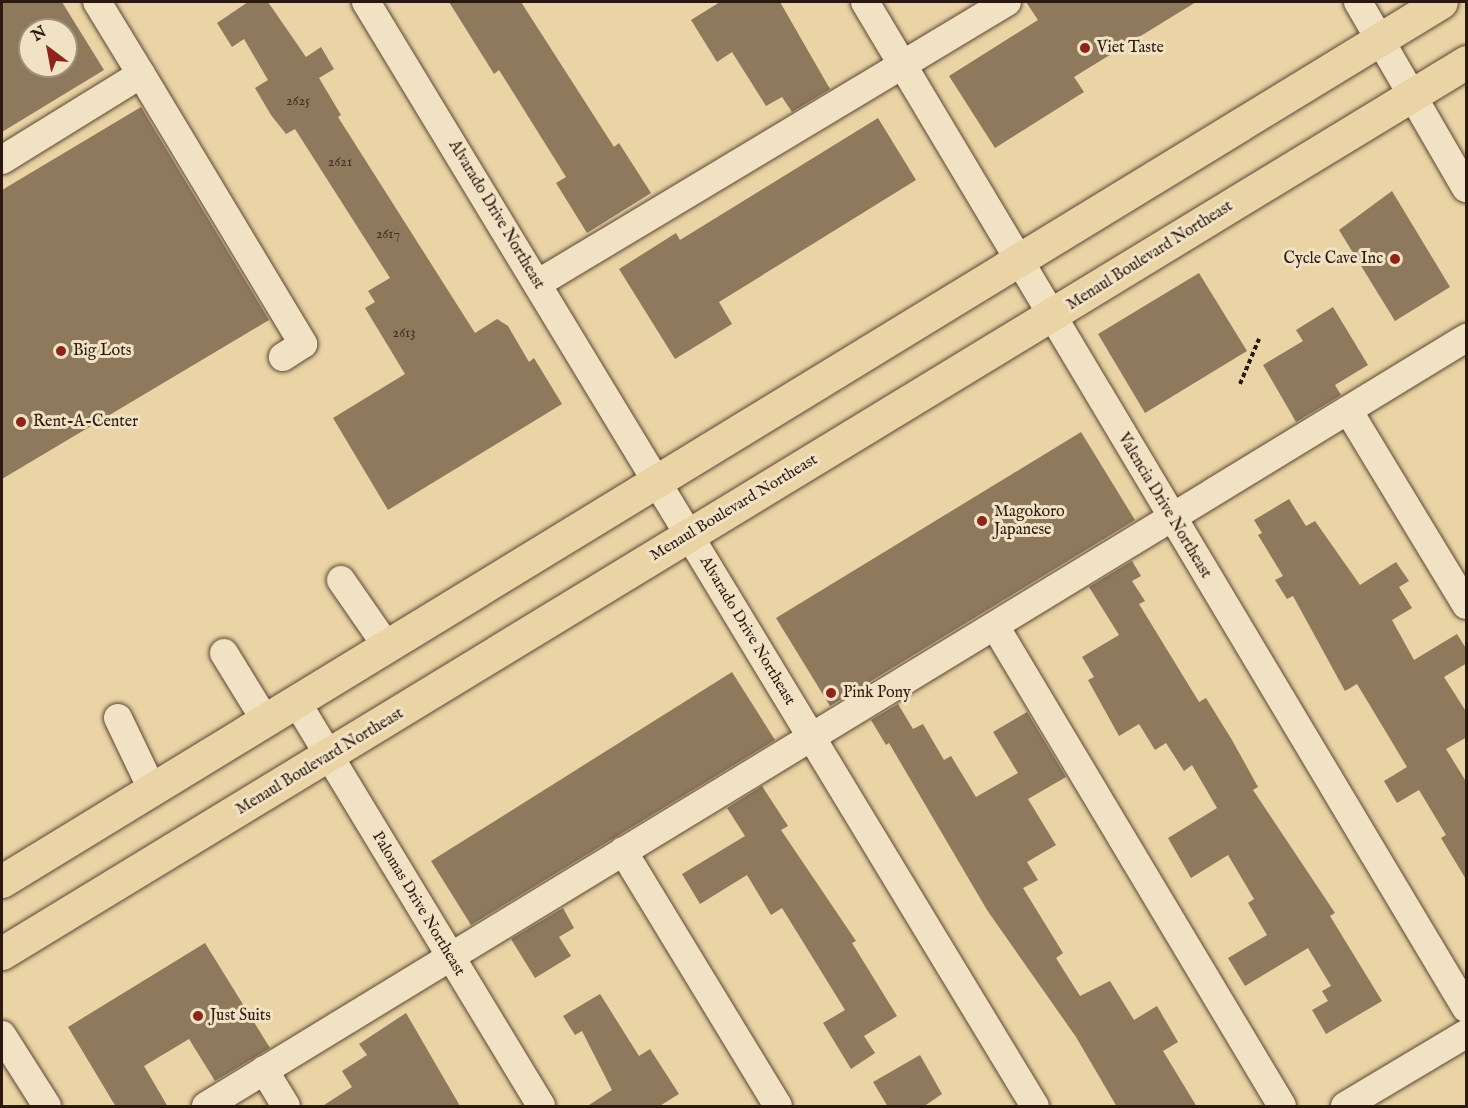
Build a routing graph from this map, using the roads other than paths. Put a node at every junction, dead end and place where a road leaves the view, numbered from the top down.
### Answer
1 (97, 2) edge
2 (366, 2) edge
3 (865, 2) edge
4 (1007, 2) edge
5 (1358, 2) edge
6 (1441, 2) edge
7 (1380, 38) junction
8 (1467, 62) edge
9 (904, 65) junction
10 (141, 74) junction
11 (1411, 96) junction
12 (2, 160) edge
13 (1467, 188) edge
14 (1020, 260) junction
15 (537, 284) junction
16 (1052, 316) junction
17 (1467, 338) edge
18 (283, 357) dead end
19 (1348, 410) junction
20 (655, 478) junction
21 (1171, 519) junction
22 (689, 534) junction
23 (341, 580) dead end
24 (1467, 605) edge
25 (995, 626) junction
26 (386, 645) junction
27 (224, 653) dead end
28 (296, 701) junction
29 (118, 718) dead end
30 (265, 720) junction
31 (811, 736) junction
32 (328, 757) junction
33 (152, 789) junction
34 (623, 851) junction
35 (2, 881) edge
36 (2, 953) edge
37 (450, 957) junction
38 (1467, 1008) edge
39 (1467, 1034) edge
40 (2, 1035) edge
41 (264, 1070) junction
42 (47, 1107) edge
43 (206, 1107) edge
44 (286, 1107) edge
45 (542, 1107) edge
46 (778, 1107) edge
47 (1035, 1107) edge
48 (1282, 1107) edge
49 (1346, 1107) edge

1 - 10 street
2 - 15 street, Alvarado Drive Northeast
3 - 9 street, Valencia Drive Northeast
4 - 9 street
5 - 7 street
6 - 7 main road
7 - 11 street
7 - 14 main road
8 - 11 main road, Menaul Boulevard Northeast
9 - 14 street, Valencia Drive Northeast
9 - 15 street
10 - 12 street
10 - 18 street
11 - 13 street
11 - 16 main road, Menaul Boulevard Northeast
14 - 16 street, Valencia Drive Northeast
14 - 20 main road
15 - 20 street, Alvarado Drive Northeast
16 - 21 street, Valencia Drive Northeast
16 - 22 main road, Menaul Boulevard Northeast
17 - 19 street
19 - 21 street
19 - 24 street
20 - 22 street, Alvarado Drive Northeast
20 - 26 main road
21 - 25 street
21 - 38 street, Valencia Drive Northeast
22 - 31 street, Alvarado Drive Northeast
22 - 32 main road, Menaul Boulevard Northeast
23 - 26 street
25 - 31 street
25 - 48 street
26 - 28 main road
27 - 30 street
28 - 30 main road
28 - 32 street, Palomas Drive Northeast
29 - 33 street
30 - 33 main road
31 - 34 street
31 - 47 street, Alvarado Drive Northeast
32 - 36 main road, Menaul Boulevard Northeast
32 - 37 street, Palomas Drive Northeast
33 - 35 main road
34 - 37 street
34 - 46 street
37 - 41 street
37 - 45 street, Palomas Drive Northeast
39 - 49 street
40 - 42 street
41 - 43 street
41 - 44 street

